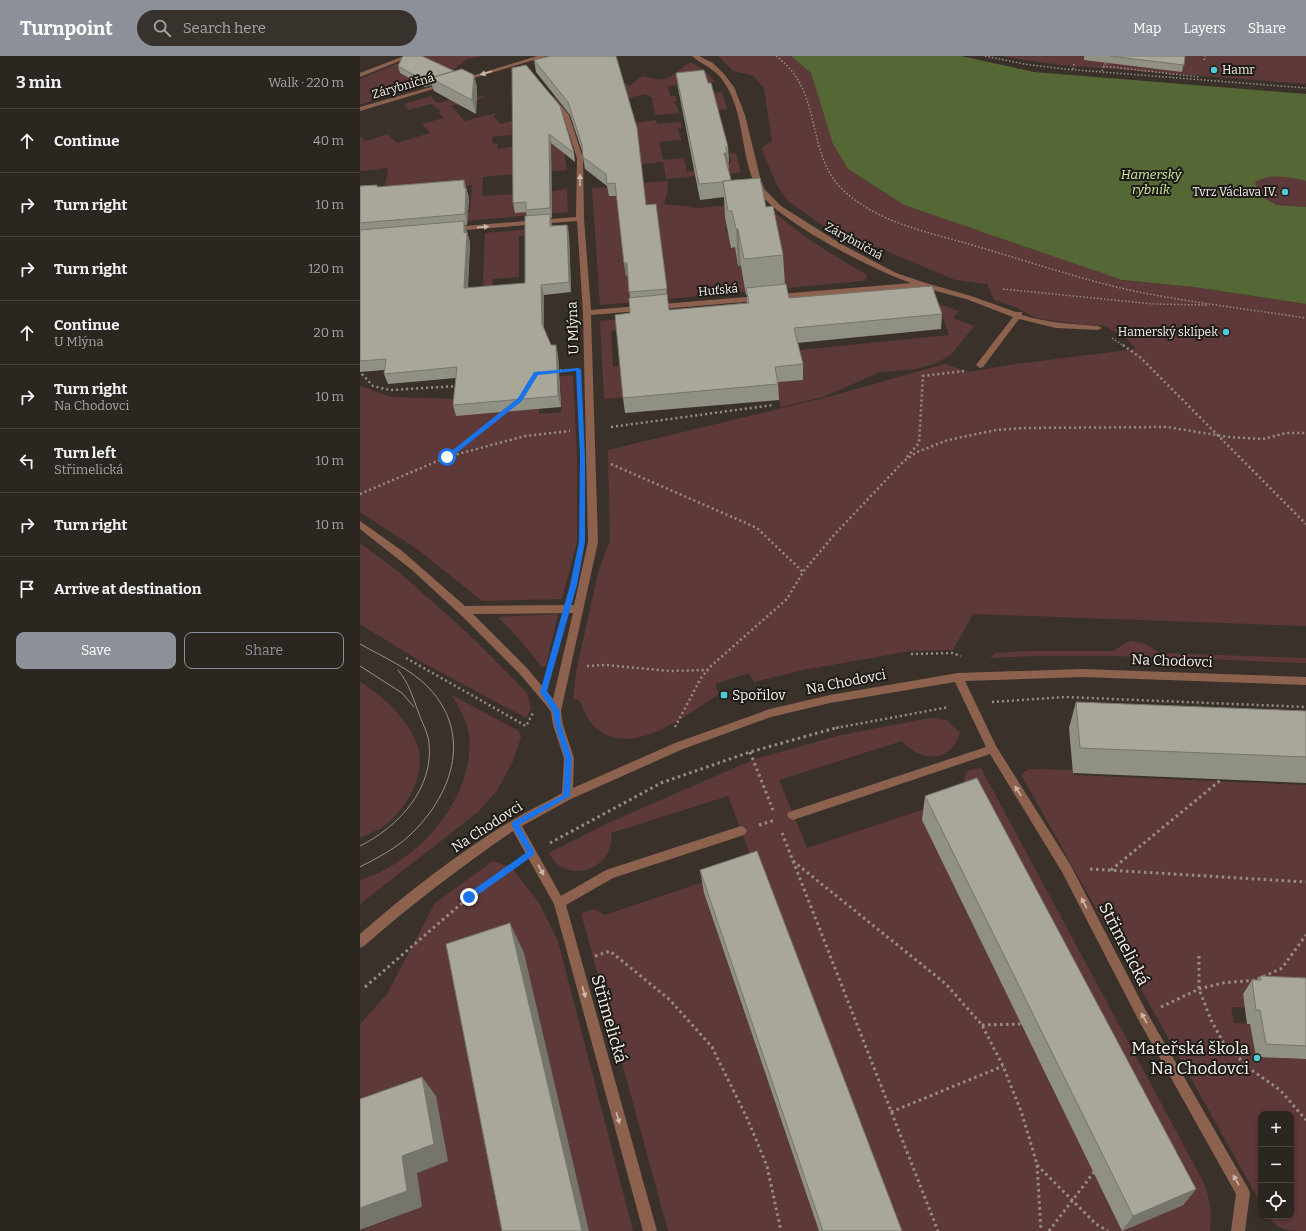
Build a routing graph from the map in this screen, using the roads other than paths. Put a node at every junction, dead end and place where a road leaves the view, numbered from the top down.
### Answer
1 (409, 56) edge
2 (544, 56) edge
3 (695, 56) edge
4 (523, 62) junction
5 (529, 70) edge
6 (360, 75) edge
7 (548, 92) edge
8 (360, 109) edge
9 (580, 219) junction
10 (446, 230) edge
11 (922, 285) junction
12 (587, 314) junction
13 (1019, 314) junction
14 (1098, 328) road end
15 (980, 366) road end
16 (360, 524) edge
17 (578, 609) junction
18 (465, 610) junction
19 (958, 677) junction
20 (1306, 681) edge
21 (556, 711) junction
22 (992, 749) junction
23 (566, 796) junction
24 (793, 814) road end
25 (515, 824) junction
26 (741, 831) road end
27 (559, 903) junction
28 (360, 942) edge
29 (650, 1231) edge
30 (1239, 1231) edge

1 - 6 street
2 - 4 street, Zárybničná
3 - 11 street, Zárybničná
4 - 5 street
4 -> 8 street, Zárybničná
9 -> 7 street, U Mlýna
10 -> 9 street
9 - 12 street, U Mlýna
11 - 12 street, Huťská
11 - 13 street, Zárybničná
12 - 17 street, U Mlýna
13 - 14 street, Zárybničná
13 - 15 street
16 - 18 street
17 - 18 street
17 - 21 street, U Mlýna
18 - 21 street
19 - 20 street, Na Chodovci
19 - 22 street, Střimelická
19 - 23 street, Na Chodovci
21 - 23 street, U Mlýna
22 - 24 street
30 -> 22 street, Střimelická
23 - 25 street, Na Chodovci
25 -> 27 street, Střimelická
25 - 28 street, Na Chodovci
26 - 27 street
27 -> 29 street, Střimelická

